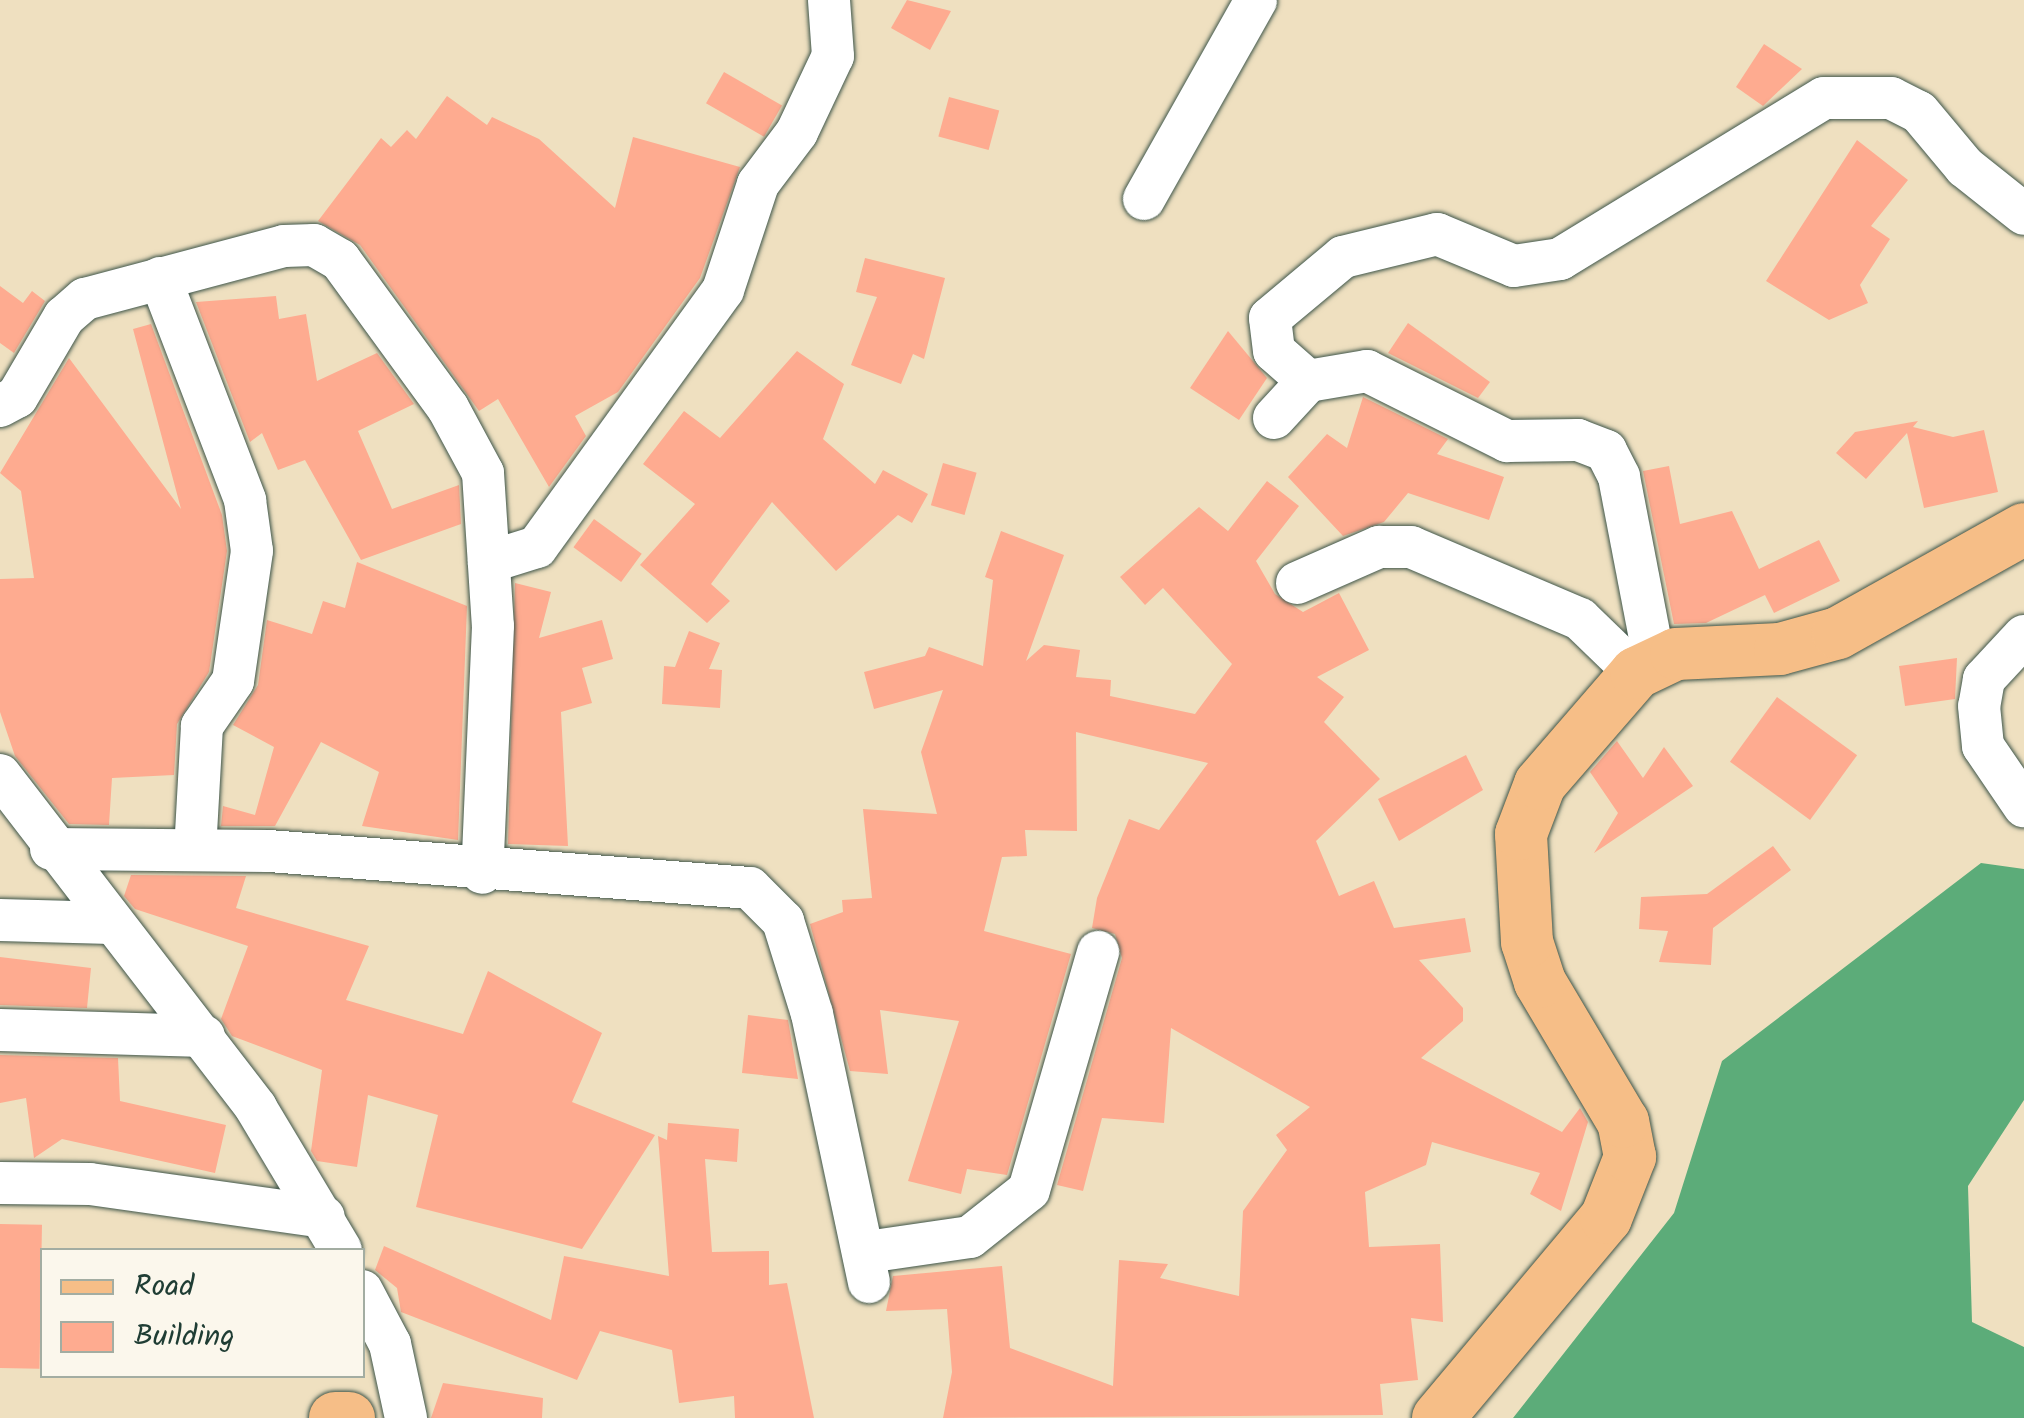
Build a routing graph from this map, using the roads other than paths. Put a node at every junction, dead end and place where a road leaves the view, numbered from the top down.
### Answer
1 (828, 0) edge
2 (1256, 0) edge
3 (1144, 199) dead end
4 (2024, 214) edge
5 (160, 278) junction
6 (1308, 381) junction
7 (0, 406) edge
8 (1274, 418) dead end
9 (2024, 529) edge
10 (489, 562) junction
11 (1297, 583) dead end
12 (2024, 636) edge
13 (1646, 668) junction
14 (0, 775) edge
15 (2024, 806) edge
16 (51, 849) junction
17 (195, 850) junction
18 (482, 873) junction
19 (0, 920) edge
20 (111, 922) junction
21 (1098, 952) dead end
22 (0, 1030) edge
23 (204, 1036) junction
24 (0, 1183) edge
25 (332, 1234) edge
26 (365, 1297) edge
27 (334, 1418) edge
28 (349, 1418) edge
29 (406, 1418) edge
30 (1438, 1418) edge

1 - 10 street
2 - 3 street
4 - 6 street
5 - 7 street
5 - 10 street
5 - 17 street
6 - 8 street
6 - 13 street
9 - 13 main road
10 - 18 street
11 - 13 street
12 - 15 street
13 - 30 main road
14 - 16 street
16 - 17 street
16 - 20 street
17 - 18 street
18 - 21 street
19 - 20 street
20 - 23 street
22 - 23 street
23 - 25 street
24 - 25 street
26 - 29 street
27 - 28 main road

